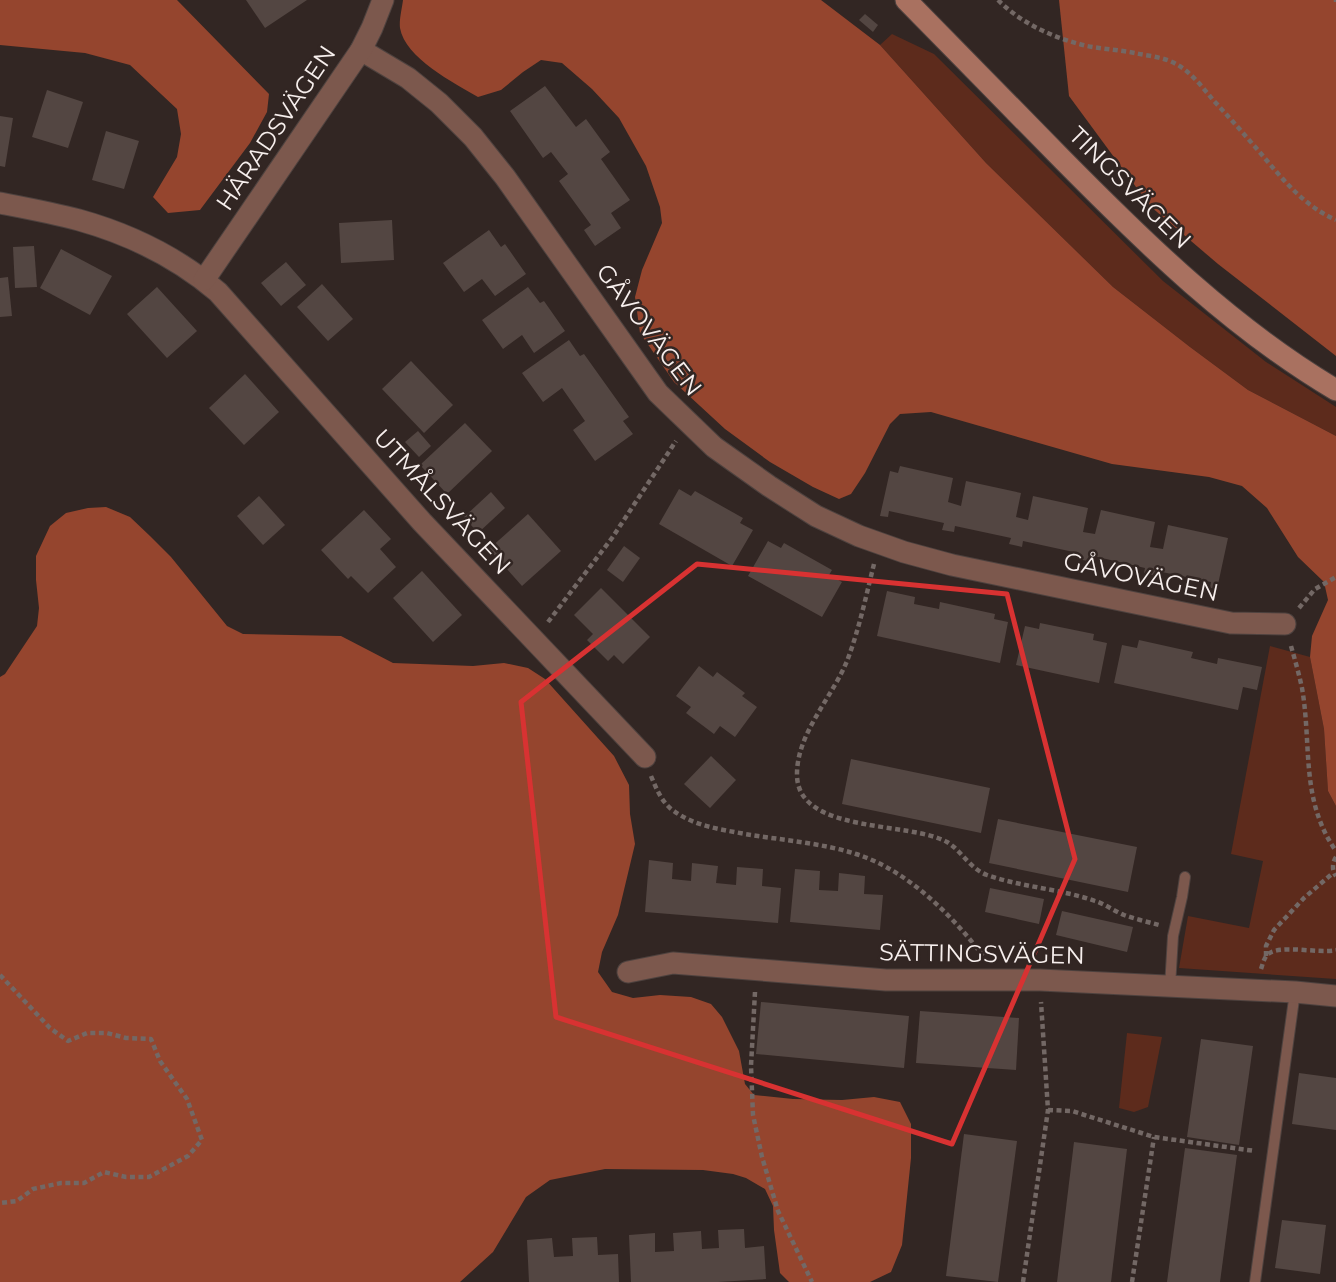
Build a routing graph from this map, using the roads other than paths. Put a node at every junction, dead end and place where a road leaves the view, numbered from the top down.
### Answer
1 (383, 0) edge
2 (906, 0) edge
3 (360, 50) junction
4 (0, 203) edge
5 (204, 280) junction
6 (1336, 390) edge
7 (1285, 624) road end
8 (645, 757) road end
9 (1185, 877) dead end
10 (628, 971) dead end
11 (1170, 986) junction
12 (1295, 992) junction
13 (1336, 996) edge
14 (1255, 1282) edge

1 - 3 street, HÄRADSVÄGEN
2 - 6 street, TINGSVÄGEN
3 - 5 street, HÄRADSVÄGEN
3 - 7 street, GÅVOVÄGEN
4 - 5 street, UTMÅLSVÄGEN
5 - 8 street, UTMÅLSVÄGEN
9 - 11 lane
10 - 11 street, SÄTTINGSVÄGEN
11 - 12 street, SÄTTINGSVÄGEN
12 - 13 street, SÄTTINGSVÄGEN
12 - 14 lane

